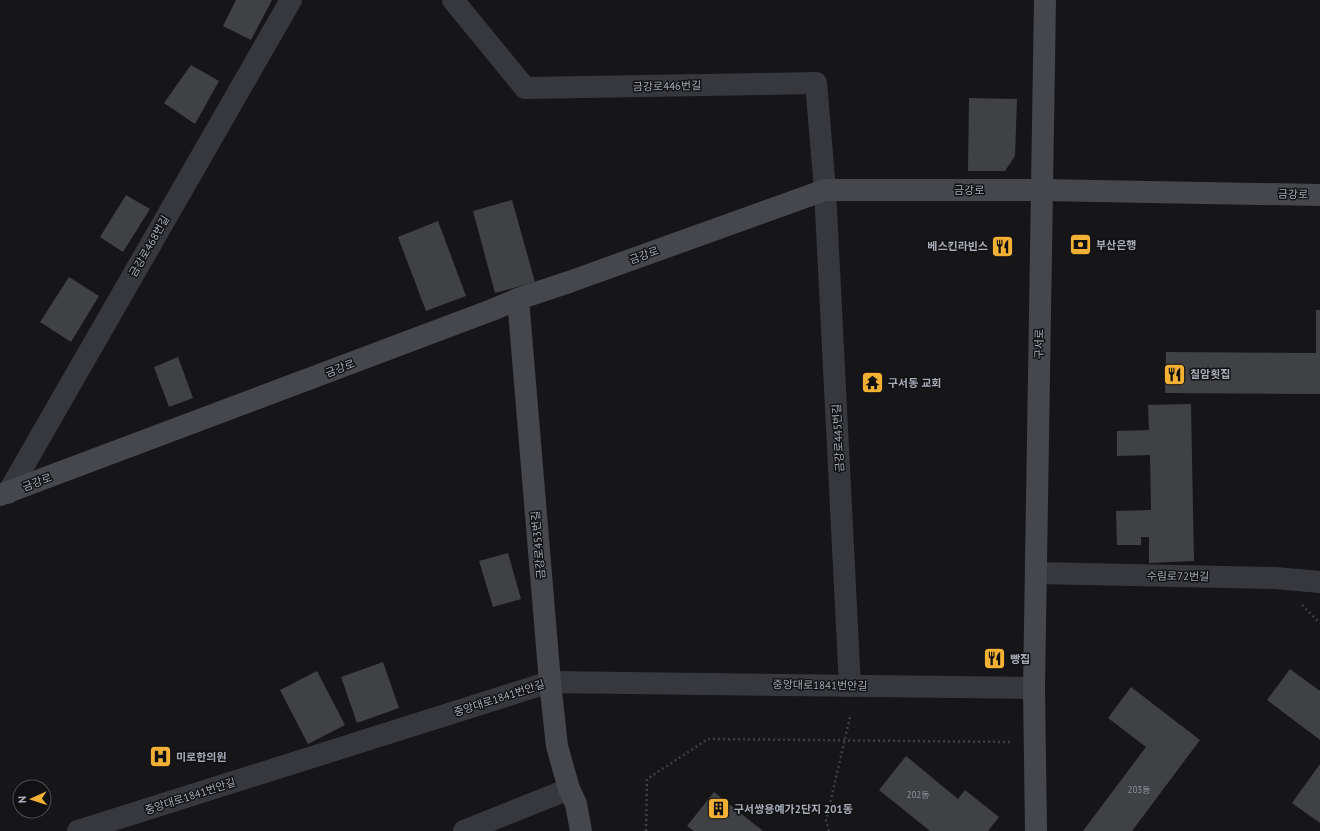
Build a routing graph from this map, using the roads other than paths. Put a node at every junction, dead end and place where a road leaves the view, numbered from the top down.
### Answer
1 (291, 0) edge
2 (453, 0) edge
3 (1045, 0) edge
4 (826, 190) junction
5 (1042, 190) junction
6 (1320, 195) edge
7 (518, 299) junction
8 (4, 494) edge
9 (1036, 573) junction
10 (1320, 582) edge
11 (550, 682) junction
12 (850, 686) junction
13 (1034, 688) junction
14 (569, 789) junction
15 (78, 831) edge
16 (464, 831) edge
17 (581, 831) edge
18 (1036, 831) edge

1 - 8 street, 금강로468번길
2 - 4 street, 금강로446번길
3 - 5 street, 구서로
4 - 5 street, 금강로
4 - 7 street, 금강로
4 - 12 street, 금강로445번길
5 - 6 street, 금강로
5 - 9 street, 구서로
7 - 8 street, 금강로
7 - 11 street, 금강로453번길
9 - 10 street, 수림로72번길
9 - 13 street, 구서로
11 - 12 street, 중앙대로1841번안길
11 - 14 street, 금강로453번길
11 - 15 street, 중앙대로1841번안길
12 - 13 street, 중앙대로1841번안길
13 - 18 street, 구서로
14 - 16 street
14 - 17 street, 금강로453번길

